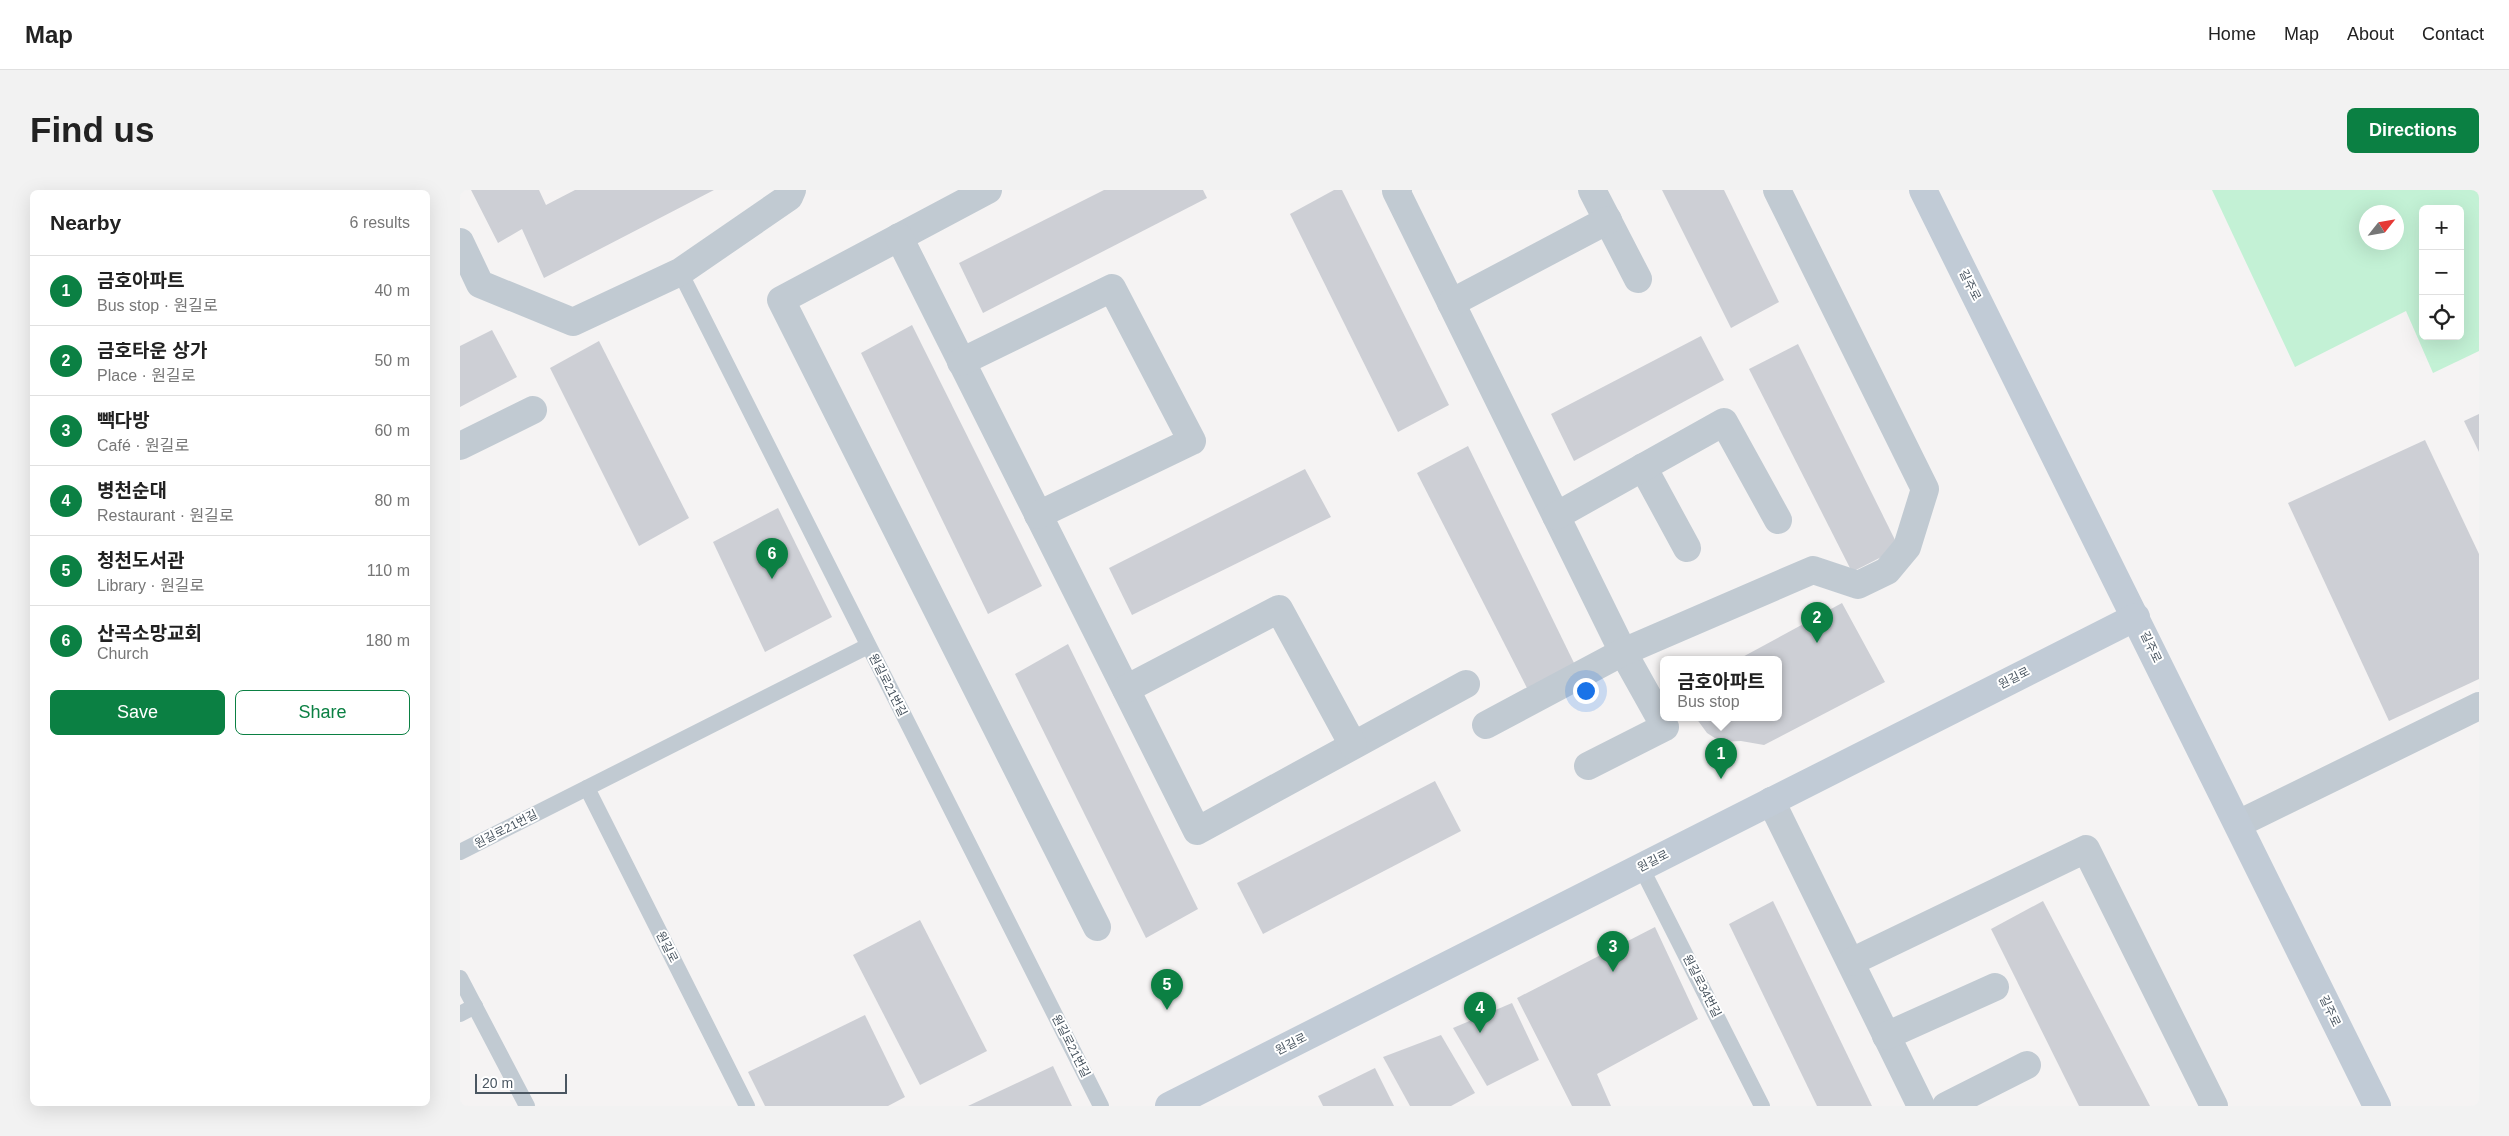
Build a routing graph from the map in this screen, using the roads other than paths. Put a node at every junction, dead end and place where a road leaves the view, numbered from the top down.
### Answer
1 (792, 190) edge
2 (988, 190) edge
3 (1398, 190) edge
4 (1592, 190) edge
5 (1777, 190) edge
6 (1923, 190) edge
7 (1608, 220) junction
8 (899, 238) junction
9 (460, 242) edge
10 (680, 272) junction
11 (1638, 279) dead end
12 (470, 289) edge
13 (1451, 303) junction
14 (962, 362) junction
15 (533, 410) dead end
16 (460, 446) edge
17 (1643, 468) junction
18 (1038, 515) junction
19 (1556, 516) junction
20 (1778, 520) dead end
21 (1687, 548) dead end
22 (2136, 617) junction
23 (868, 646) junction
24 (1623, 652) junction
25 (1466, 684) dead end
26 (1126, 689) junction
27 (2479, 706) edge
28 (1660, 718) edge
29 (1662, 721) edge
30 (1486, 725) dead end
31 (1353, 746) junction
32 (1588, 766) dead end
33 (587, 788) junction
34 (1772, 801) junction
35 (2238, 824) junction
36 (460, 852) edge
37 (1641, 867) junction
38 (1097, 927) dead end
39 (1851, 962) junction
40 (460, 978) edge
41 (1995, 987) dead end
42 (467, 1010) edge
43 (1886, 1036) junction
44 (2027, 1066) dead end
45 (527, 1106) edge
46 (746, 1106) edge
47 (1101, 1106) edge
48 (1170, 1106) edge
49 (1762, 1106) edge
50 (1921, 1106) edge
51 (1946, 1106) edge
52 (2214, 1106) edge
53 (2377, 1106) edge

1 - 10 street
2 - 8 street
3 - 13 street
4 - 7 street
5 - 24 street
6 - 22 street, 길주로
7 - 11 street
7 - 13 street
8 - 14 street
8 - 38 street
9 - 12 street
10 - 12 street
10 - 23 lane
13 - 19 street
14 - 18 street
14 - 18 street
15 - 16 street
17 - 19 street
17 - 20 street
17 - 21 street
18 - 26 street
19 - 24 street
22 - 34 street, 원길로
22 - 35 street, 길주로
23 - 33 lane, 원길로21번길
23 - 47 lane, 원길로21번길
24 - 28 street
24 - 30 street
25 - 31 street
26 - 31 street
26 - 31 street
27 - 35 street
29 - 32 street
33 - 36 lane, 원길로21번길
33 - 46 lane, 원길로
34 - 37 street, 원길로
34 - 39 street
35 - 53 street, 길주로
37 - 48 street, 원길로
37 - 49 lane, 원길로34번길
39 - 43 street
39 - 52 street
40 - 42 lane
41 - 43 street
42 - 45 lane
43 - 50 street
44 - 51 street

